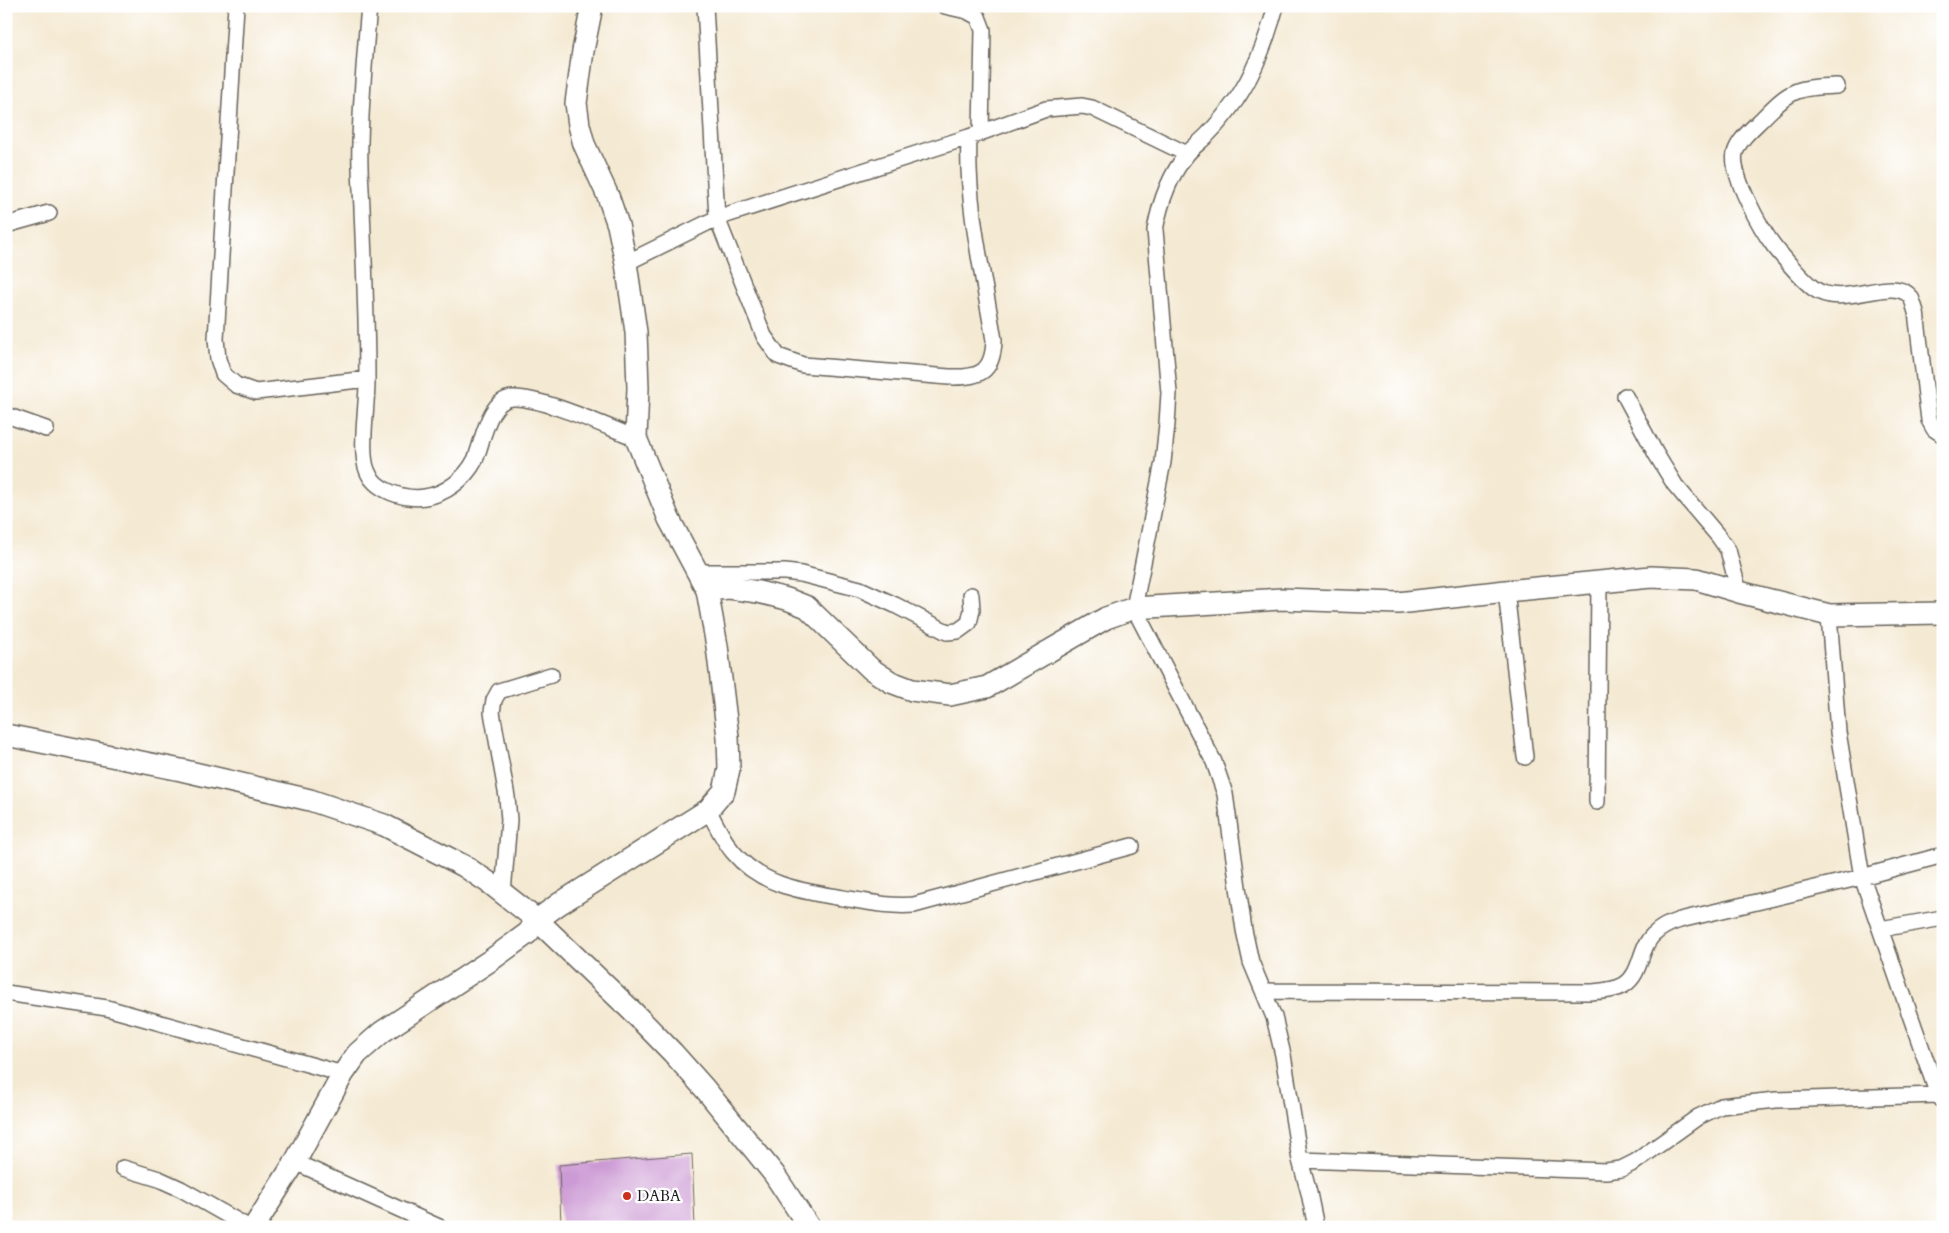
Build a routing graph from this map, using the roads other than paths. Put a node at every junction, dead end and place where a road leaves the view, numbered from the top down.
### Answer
1 (236, 6) edge
2 (369, 6) edge
3 (592, 6) edge
4 (705, 6) edge
5 (945, 6) edge
6 (1276, 6) edge
7 (1837, 86) dead end
8 (975, 135) junction
9 (1188, 154) junction
10 (49, 213) dead end
11 (717, 218) junction
12 (6, 225) edge
13 (626, 263) junction
14 (368, 379) junction
15 (1625, 396) dead end
16 (6, 415) edge
17 (46, 429) dead end
18 (1943, 435) edge
19 (636, 438) junction
20 (702, 581) junction
21 (1599, 582) junction
22 (1506, 591) junction
23 (1739, 592) junction
24 (971, 595) dead end
25 (1134, 608) junction
26 (1943, 612) edge
27 (1829, 615) junction
28 (551, 675) dead end
29 (6, 735) edge
30 (1525, 757) dead end
31 (1597, 802) dead end
32 (708, 810) junction
33 (1132, 846) dead end
34 (1943, 855) edge
35 (1862, 877) junction
36 (503, 894) junction
37 (1943, 918) edge
38 (537, 920) junction
39 (1880, 929) junction
40 (1263, 991) junction
41 (6, 993) edge
42 (343, 1074) junction
43 (1940, 1098) edge
44 (1300, 1160) junction
45 (294, 1162) junction
46 (123, 1168) dead end
47 (248, 1227) edge
48 (254, 1227) edge
49 (439, 1227) edge
50 (810, 1227) edge
51 (1316, 1227) edge

1 - 14 street
2 - 14 street
3 - 13 street
4 - 11 street
5 - 8 street
6 - 9 street
7 - 18 street
8 - 9 street
8 - 11 street
8 - 11 street
9 - 25 street
10 - 12 street
11 - 13 street
13 - 19 street
14 - 19 street
15 - 23 street
16 - 17 street
19 - 20 street
20 - 24 street
20 - 25 street
20 - 32 street
21 - 22 street
21 - 23 street
21 - 31 street
22 - 25 street
22 - 30 street
23 - 27 street
25 - 40 street
26 - 27 street
27 - 35 street
28 - 36 street
29 - 36 street
32 - 33 street
32 - 38 street
34 - 35 street
35 - 39 street
35 - 40 street
36 - 38 street
37 - 39 street
38 - 42 street
38 - 50 street
39 - 43 street
40 - 44 street
41 - 42 street
42 - 45 street
43 - 44 street
44 - 51 street
45 - 48 street
45 - 49 street
46 - 47 street

